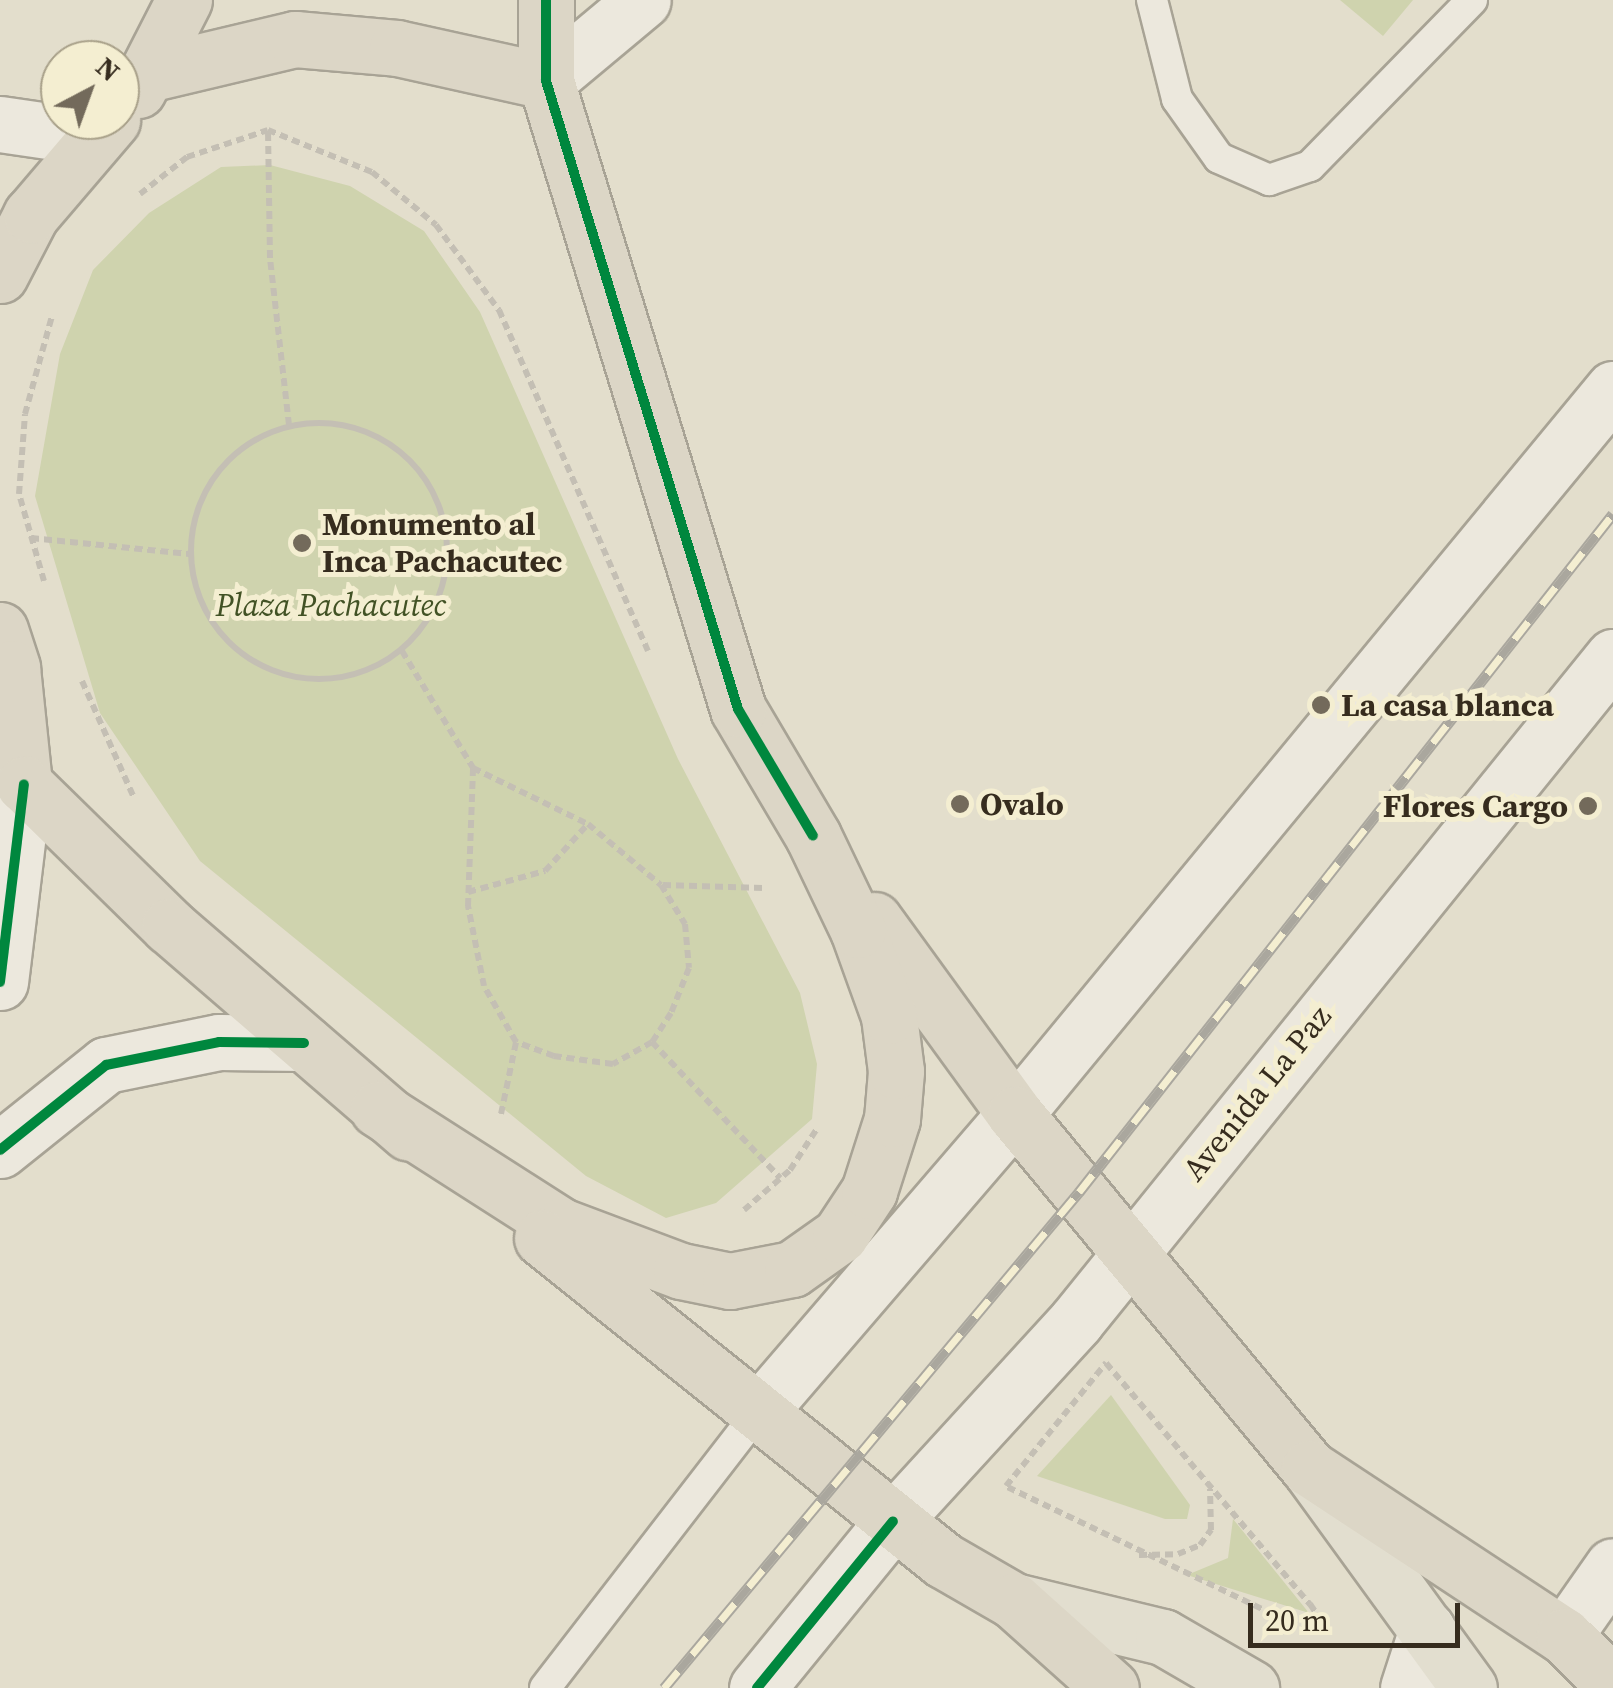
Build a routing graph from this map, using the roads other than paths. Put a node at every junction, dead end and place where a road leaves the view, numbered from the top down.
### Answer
1 (184, 0) edge
2 (546, 0) edge
3 (643, 0) edge
4 (1152, 0) edge
5 (1472, 0) edge
6 (140, 76) edge
7 (546, 81) junction
8 (140, 102) edge
9 (40, 119) edge
10 (0, 124) edge
11 (95, 140) edge
12 (0, 275) edge
13 (1613, 388) edge
14 (4, 646) edge
15 (1613, 657) edge
16 (24, 784) junction
17 (813, 836) junction
18 (0, 982) edge
19 (304, 1042) junction
20 (378, 1109) junction
21 (1015, 1114) junction
22 (0, 1150) edge
23 (1128, 1250) junction
24 (761, 1409) junction
25 (1309, 1468) junction
26 (893, 1521) junction
27 (1613, 1566) edge
28 (1014, 1601) junction
29 (1427, 1628) junction
30 (1564, 1636) junction
31 (1613, 1684) edge
32 (545, 1688) edge
33 (758, 1688) edge
34 (1111, 1688) edge
35 (1251, 1688) edge
36 (1408, 1688) edge
37 (1469, 1688) edge

1 - 6 highway
2 - 7 highway
3 - 7 main road
4 - 5 lane
7 - 8 highway
7 - 17 highway
9 - 10 main road
11 - 12 highway
13 - 21 main road
14 - 16 highway
15 - 23 main road, Avenida La Paz
16 - 18 main road
16 - 19 highway
17 - 20 highway
17 - 21 highway
19 - 20 highway
19 - 22 main road
20 - 24 highway
21 - 23 highway
21 - 24 main road
23 - 25 highway
23 - 26 main road, Avenida La Paz
24 - 26 highway
24 - 32 lane
25 - 29 main road
25 - 30 highway
26 - 28 highway
26 - 33 main road, Avenida La Paz
27 - 30 main road
28 - 34 highway
28 - 35 main road
29 - 36 main road
29 - 37 main road
30 - 31 highway

